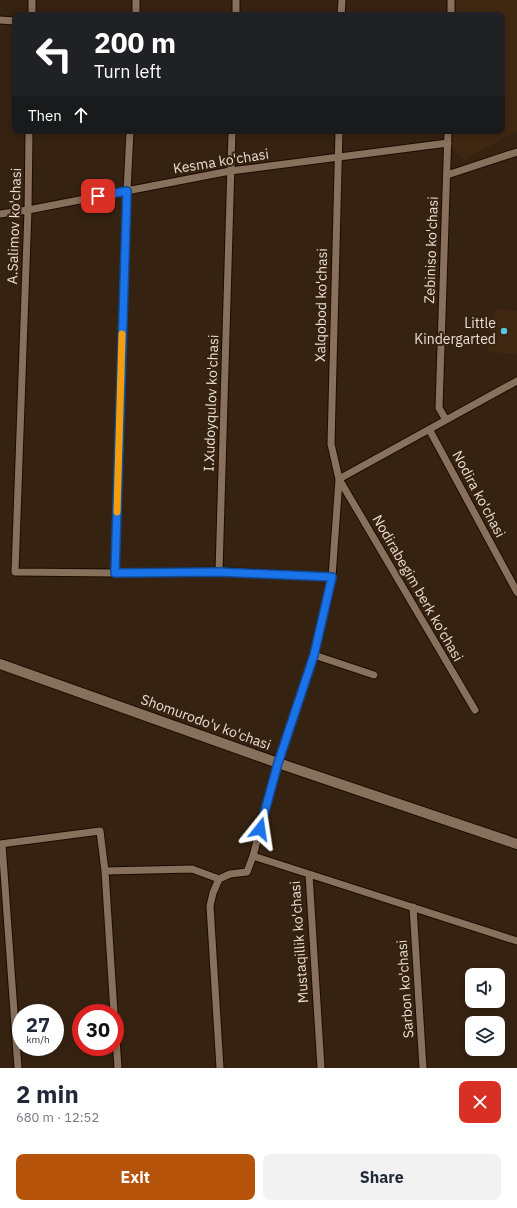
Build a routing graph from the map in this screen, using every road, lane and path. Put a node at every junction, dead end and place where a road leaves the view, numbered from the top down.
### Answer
1 (32, 0) edge
2 (136, 0) edge
3 (236, 0) edge
4 (342, 0) edge
5 (451, 0) edge
6 (32, 12) edge
7 (136, 12) edge
8 (236, 12) edge
9 (341, 12) edge
10 (450, 12) edge
11 (0, 20) edge
12 (12, 21) edge
13 (29, 134) edge
14 (130, 134) edge
15 (232, 134) edge
16 (338, 134) edge
17 (448, 134) edge
18 (448, 143) junction
19 (517, 152) edge
20 (338, 157) junction
21 (230, 171) junction
22 (447, 175) junction
23 (127, 191) junction
24 (28, 210) junction
25 (0, 214) edge
26 (517, 381) edge
27 (446, 420) junction
28 (429, 429) junction
29 (339, 479) junction
30 (219, 572) junction
31 (115, 573) junction
32 (332, 577) junction
33 (517, 592) edge
34 (314, 655) junction
35 (0, 664) edge
36 (374, 675) dead end
37 (474, 710) dead end
38 (278, 763) junction
39 (1, 844) edge
40 (517, 844) edge
41 (253, 856) junction
42 (105, 871) junction
43 (309, 874) junction
44 (219, 879) junction
45 (413, 907) junction
46 (517, 941) edge
47 (113, 1004) edge
48 (117, 1056) edge
49 (18, 1068) edge
50 (118, 1068) edge
51 (220, 1068) edge
52 (321, 1068) edge
53 (423, 1068) edge

1 - 6 street
2 - 7 street
3 - 8 street
4 - 9 street
5 - 10 street
11 - 12 street
13 - 24 street, A.Salimov ko'chasi
14 - 23 street
15 - 21 street, I.Xudoyqulov ko'chasi
16 - 20 street, Xalqobod ko'chasi
17 - 18 street, Zebiniso ko'chasi
18 - 20 street, Kesma ko'chasi
18 - 22 street, Zebiniso ko'chasi
19 - 22 street
20 - 21 street, Kesma ko'chasi
20 - 29 street, Xalqobod ko'chasi
21 - 23 street, Kesma ko'chasi
21 - 30 street, I.Xudoyqulov ko'chasi
22 - 27 street, Zebiniso ko'chasi
23 - 24 street, Kesma ko'chasi
23 - 31 street
24 - 25 street, Kesma ko'chasi
24 - 31 street, A.Salimov ko'chasi
26 - 27 street
27 - 28 street
28 - 29 street
28 - 33 street, Nodira ko'chasi
29 - 32 street
29 - 37 street, Nodirabegim berk ko'chasi
30 - 31 street
30 - 32 street
32 - 34 street
34 - 36 street
34 - 38 street
35 - 38 street, Shomurodo'v ko'chasi
38 - 40 street, Shomurodo'v ko'chasi
38 - 41 street
39 - 42 street
39 - 49 street
41 - 43 street, Mustaqillik ko'chasi
41 - 44 street
42 - 44 street
42 - 47 street
43 - 45 street
43 - 52 street, Mustaqillik ko'chasi
44 - 51 street
45 - 46 street
45 - 53 street, Sarbon ko'chasi
48 - 50 street

